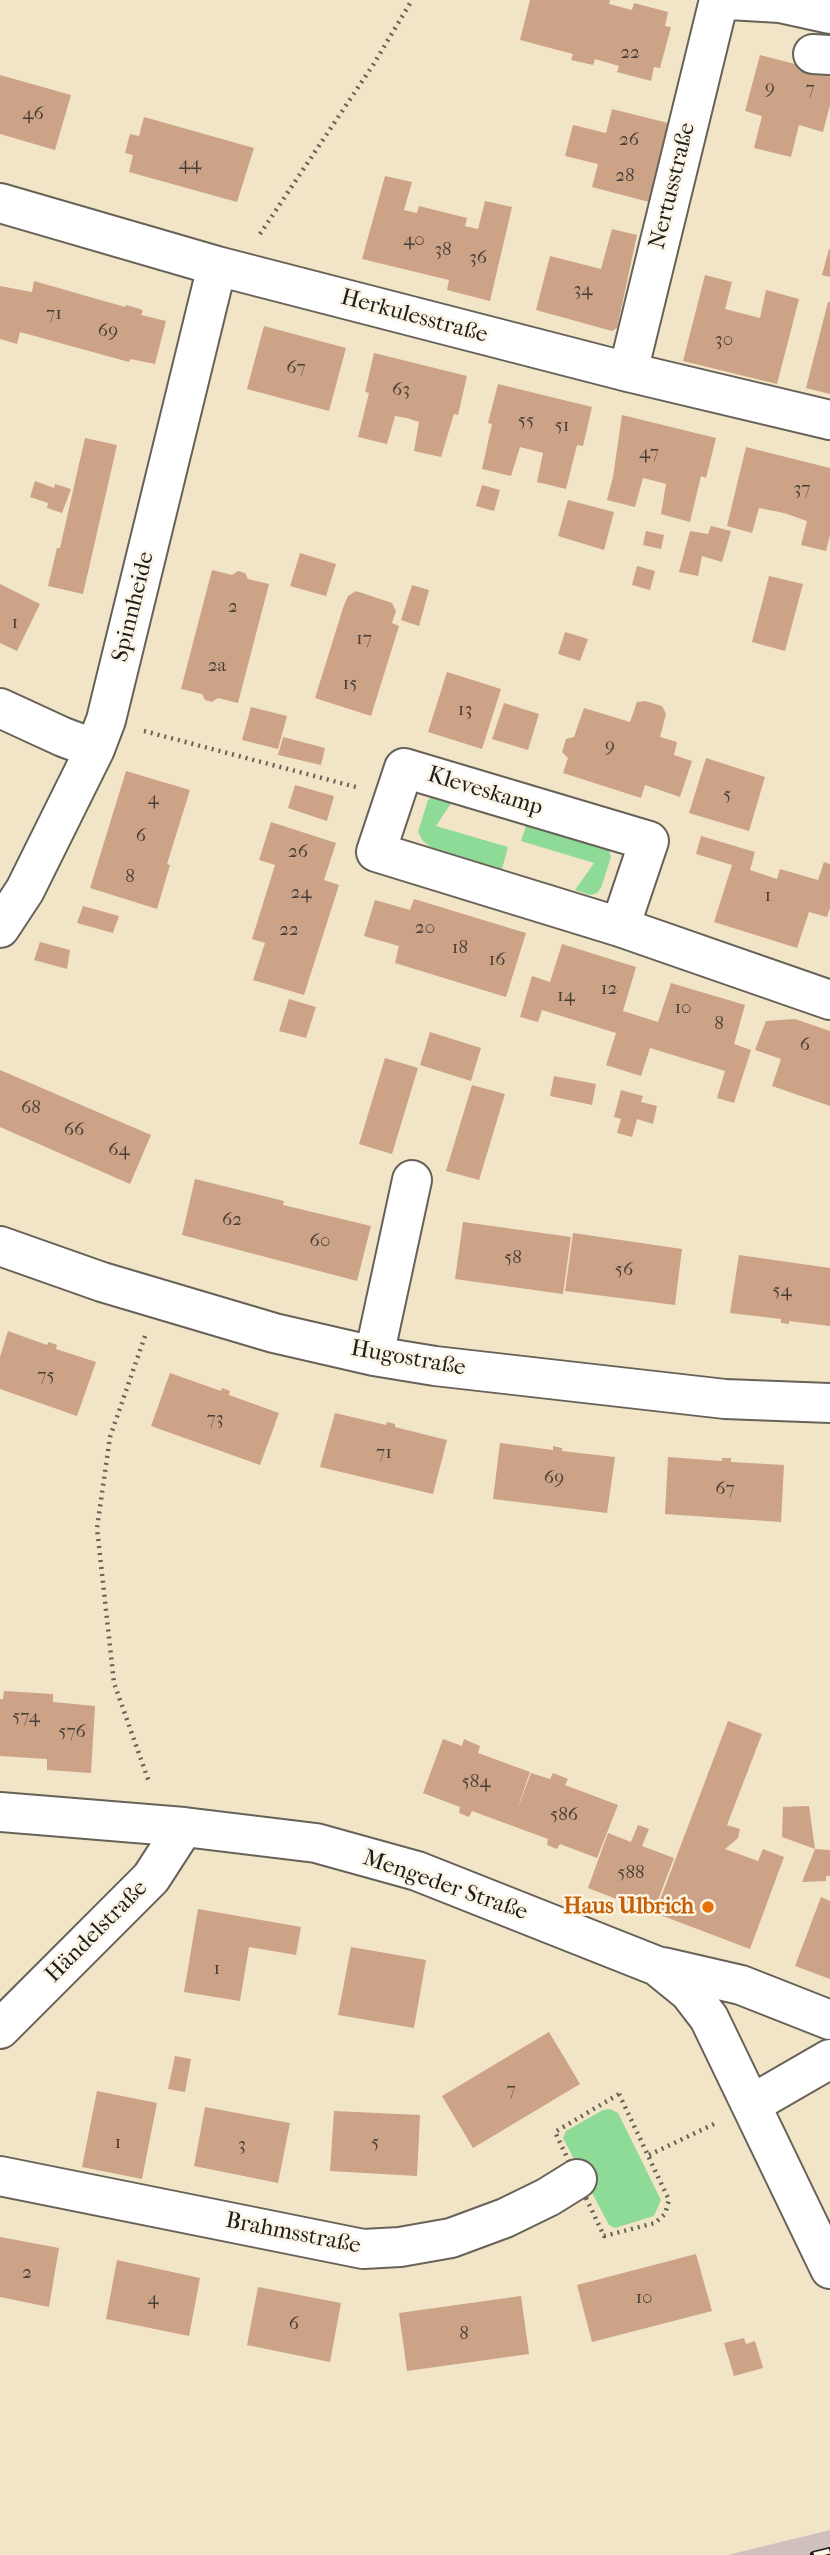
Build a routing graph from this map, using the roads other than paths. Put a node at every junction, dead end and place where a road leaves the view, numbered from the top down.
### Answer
1 (719, 0) edge
2 (729, 0) edge
3 (830, 14) edge
4 (0, 204) edge
5 (231, 270) junction
6 (628, 372) junction
7 (830, 420) edge
8 (0, 708) edge
9 (100, 734) junction
10 (620, 927) junction
11 (0, 928) edge
12 (830, 1000) edge
13 (412, 1180) dead end
14 (0, 1246) edge
15 (374, 1356) junction
16 (830, 1403) edge
17 (0, 1812) edge
18 (168, 1826) junction
19 (657, 1966) junction
20 (830, 2020) edge
21 (0, 2029) edge
22 (830, 2059) edge
23 (752, 2104) junction
24 (0, 2176) edge
25 (577, 2179) dead end
26 (830, 2269) edge

1 - 6 street, Nertusstraße
2 - 3 street
4 - 5 street, Herkulesstraße
5 - 6 street, Herkulesstraße
5 - 9 street, Spinnheide
6 - 7 street, Herkulesstraße
8 - 9 street
9 - 11 street, Spinnheide
10 - 10 street, Kleveskamp
10 - 12 street, Kleveskamp
13 - 15 street
14 - 15 street, Hugostraße
15 - 16 street, Hugostraße
17 - 18 street, Mengeder Straße
18 - 19 street, Mengeder Straße
18 - 21 street, Händelstraße
19 - 20 street
19 - 23 street, Mengeder Straße
22 - 23 street
23 - 26 street, Mengeder Straße
24 - 25 street, Brahmsstraße

